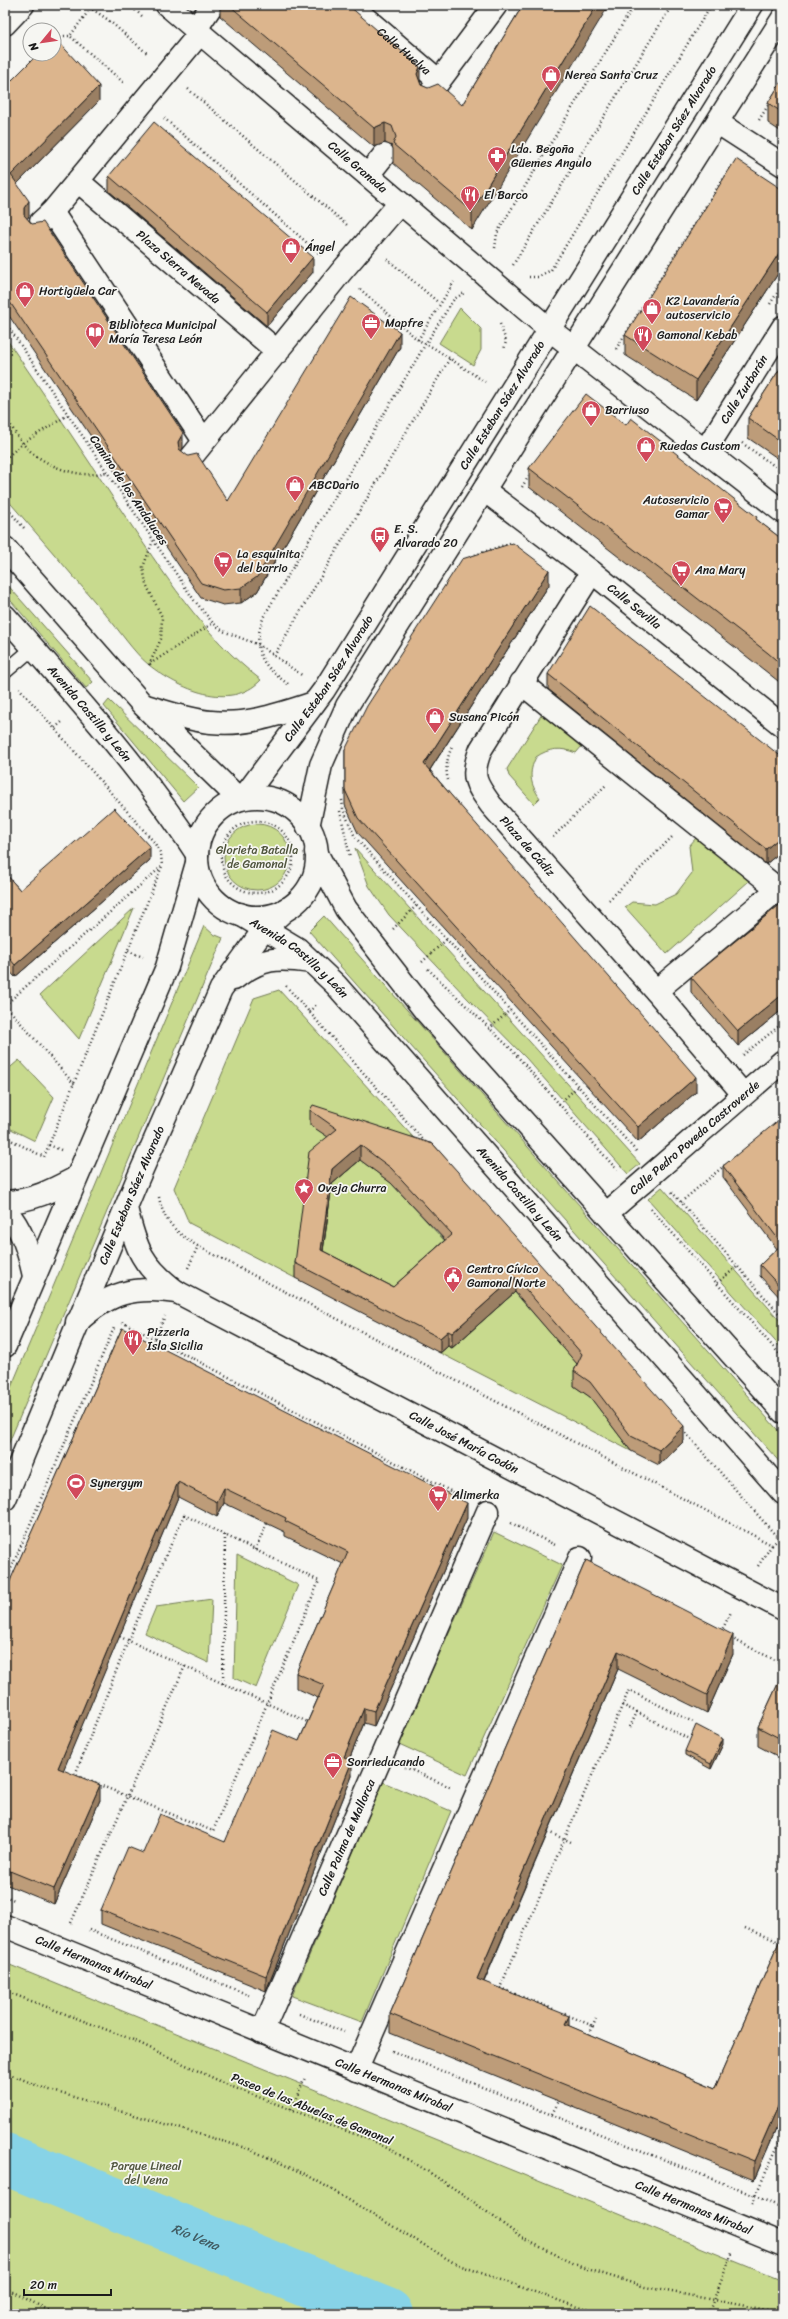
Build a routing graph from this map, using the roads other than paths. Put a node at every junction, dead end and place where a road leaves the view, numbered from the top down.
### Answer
1 (23, 5) edge
2 (167, 5) edge
3 (350, 5) edge
4 (496, 5) edge
5 (752, 5) edge
6 (210, 8) dead end
7 (783, 18) edge
8 (5, 24) edge
9 (198, 31) junction
10 (718, 122) junction
11 (384, 155) edge
12 (783, 166) edge
13 (368, 175) junction
14 (78, 181) junction
15 (400, 203) junction
16 (52, 212) junction
17 (36, 226) edge
18 (783, 327) edge
19 (549, 329) junction
20 (573, 348) junction
21 (278, 352) junction
22 (204, 442) junction
23 (705, 451) junction
24 (190, 459) edge
25 (484, 490) junction
26 (783, 512) edge
27 (5, 548) edge
28 (592, 572) junction
29 (5, 616) edge
30 (33, 648) junction
31 (5, 672) edge
32 (521, 683) junction
33 (314, 703) junction
34 (143, 705) junction
35 (783, 726) edge
36 (241, 799) junction
37 (308, 827) junction
38 (316, 852) junction
39 (197, 859) junction
40 (780, 887) edge
41 (286, 909) junction
42 (240, 914) junction
43 (265, 928) junction
44 (311, 962) junction
45 (221, 989) junction
46 (656, 991) junction
47 (783, 1061) edge
48 (743, 1094) junction
49 (76, 1178) junction
50 (5, 1202) edge
51 (126, 1208) junction
52 (5, 1209) edge
53 (606, 1214) junction
54 (34, 1276) junction
55 (176, 1292) junction
56 (77, 1322) junction
57 (5, 1346) edge
58 (783, 1412) edge
59 (783, 1493) edge
60 (5, 1499) edge
61 (488, 1511) road end
62 (580, 1558) road end
63 (752, 1593) junction
64 (783, 1601) edge
65 (783, 1609) edge
66 (5, 1926) edge
67 (262, 2032) junction
68 (356, 2070) junction
69 (783, 2244) edge

1 - 8 street
2 - 9 street, Calle Granada
3 - 4 street, Calle Huelva
5 - 19 street, Calle Esteban Sáez Alvarado
6 - 9 street
7 - 10 street
9 - 13 street, Calle Granada
9 - 14 street
10 - 12 street
10 - 20 street
11 - 13 street
13 - 15 street, Calle Granada
14 - 16 street
14 - 21 street, Plaza Sierra Nevada
15 - 19 street, Calle Granada
15 - 21 street
16 - 17 street
16 - 22 street
18 - 23 street, Calle Zurbarán
19 - 20 street, Calle Granada
19 - 33 street, Calle Esteban Sáez Alvarado
20 - 23 street, Calle Granada
20 - 25 street
21 - 22 street
22 - 24 street
23 - 26 street, Calle Granada
25 - 28 street, Calle Sevilla
25 - 37 street
27 - 34 street
28 - 32 street, Plaza de Cádiz
28 - 35 street, Calle Sevilla
29 - 30 street, Avenida Castilla y León
30 - 31 lane
30 - 39 street, Avenida Castilla y León
32 - 40 street
32 - 46 street, Plaza de Cádiz
33 - 34 street
33 - 36 street, Calle Esteban Sáez Alvarado
34 - 36 street
36 - 37 street
36 - 39 street
37 - 38 street
38 - 41 street
38 - 53 street
39 - 42 street
39 - 49 street
40 - 46 street
41 - 42 street
41 - 43 street, Calle Esteban Sáez Alvarado
42 - 43 street, Avenida Castilla y León
43 - 44 street, Avenida Castilla y León
43 - 45 street, Calle Esteban Sáez Alvarado
44 - 45 street
44 - 59 street, Avenida Castilla y León
45 - 51 street, Calle Esteban Sáez Alvarado
46 - 48 street, Plaza de Cádiz
47 - 48 street, Calle Pedro Poveda Castroverde
48 - 53 street, Calle Pedro Poveda Castroverde
49 - 50 street
49 - 54 street
51 - 55 street, Calle José María Codón
51 - 56 street, Calle Esteban Sáez Alvarado
52 - 54 street
53 - 58 street
54 - 57 street
55 - 56 street, Calle José María Codón
55 - 63 street, Calle José María Codón
56 - 60 street, Calle Esteban Sáez Alvarado
61 - 67 street, Calle Palma de Mallorca
62 - 68 street
63 - 64 street, Calle José María Codón
63 - 65 street, Calle José María Codón
66 - 67 street, Calle Hermanas Mirabal
67 - 68 street, Calle Hermanas Mirabal
68 - 69 street, Calle Hermanas Mirabal

